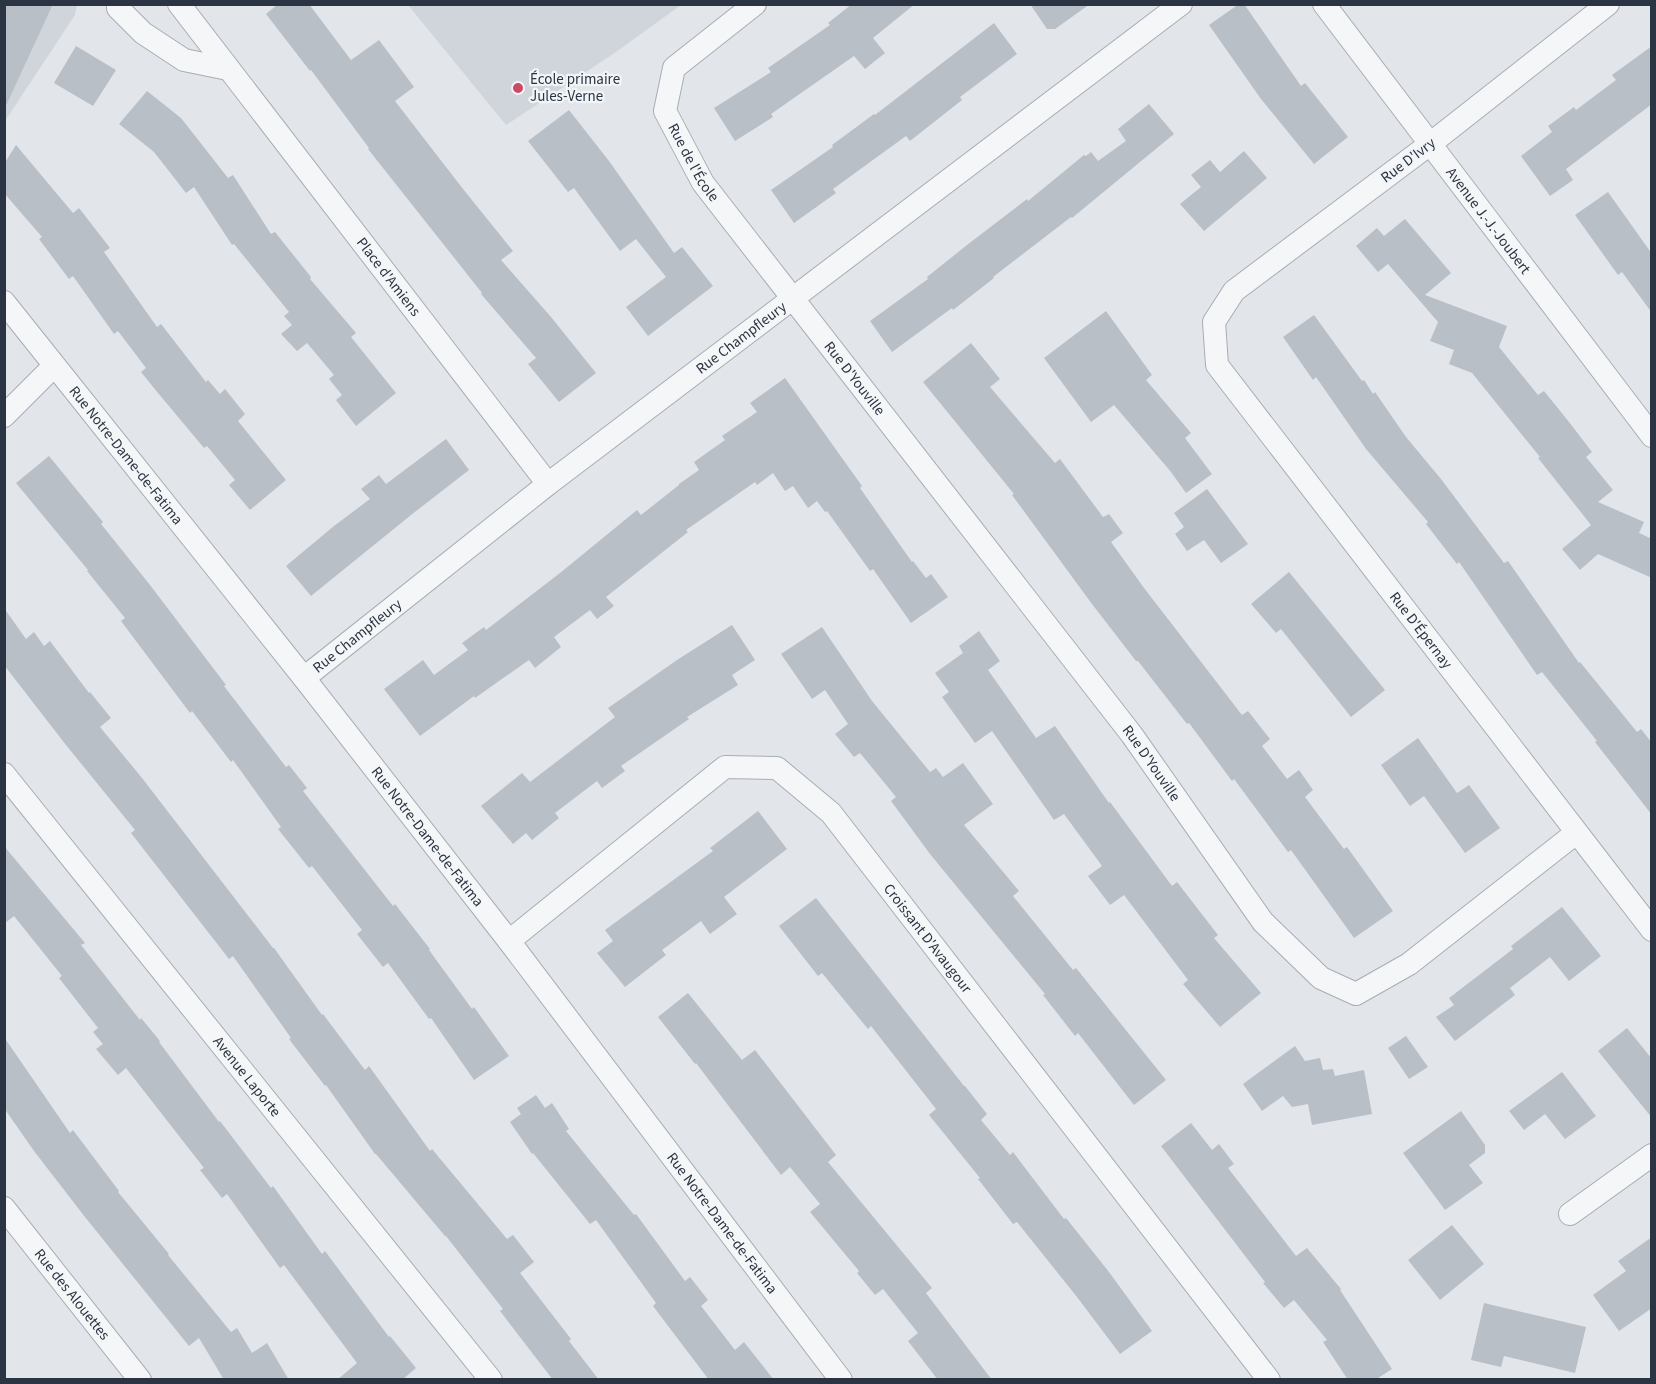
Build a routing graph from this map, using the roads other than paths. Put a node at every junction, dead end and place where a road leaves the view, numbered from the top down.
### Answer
1 (118, 4) edge
2 (179, 4) edge
3 (755, 4) edge
4 (1181, 4) edge
5 (1324, 4) edge
6 (1608, 4) edge
7 (228, 69) junction
8 (1430, 144) junction
9 (792, 299) junction
10 (4, 302) edge
11 (1214, 322) joint
12 (54, 366) junction
13 (4, 416) edge
14 (1652, 436) edge
15 (548, 484) junction
16 (304, 678) junction
17 (4, 774) edge
18 (1576, 833) junction
19 (1652, 930) edge
20 (509, 941) junction
21 (1652, 1155) edge
22 (4, 1208) edge
23 (1570, 1214) dead end
24 (490, 1379) edge
25 (140, 1380) edge
26 (841, 1380) edge
27 (1269, 1380) edge

1 - 7 street
2 - 7 street, Place d'Amiens
3 - 9 street, Rue de l'École
4 - 9 street, Rue Champfleury
5 - 8 street, Avenue J.-J.-Joubert
6 - 8 street, Rue D'Ivry
7 - 15 street, Place d'Amiens
8 - 11 street, Rue D'Ivry
8 - 14 street, Avenue J.-J.-Joubert
9 - 15 street, Rue Champfleury
9 - 18 street, Rue D'Youville
10 - 12 street, Rue Notre-Dame-de-Fatima
11 - 18 street, Rue D'Épernay
12 - 13 street
12 - 16 street, Rue Notre-Dame-de-Fatima
15 - 16 street, Rue Champfleury
16 - 20 street, Rue Notre-Dame-de-Fatima
17 - 24 street, Avenue Laporte
18 - 19 street, Rue D'Épernay
20 - 26 street, Rue Notre-Dame-de-Fatima
20 - 27 street, Croissant D'Avaugour
21 - 23 street
22 - 25 street, Rue des Alouettes

